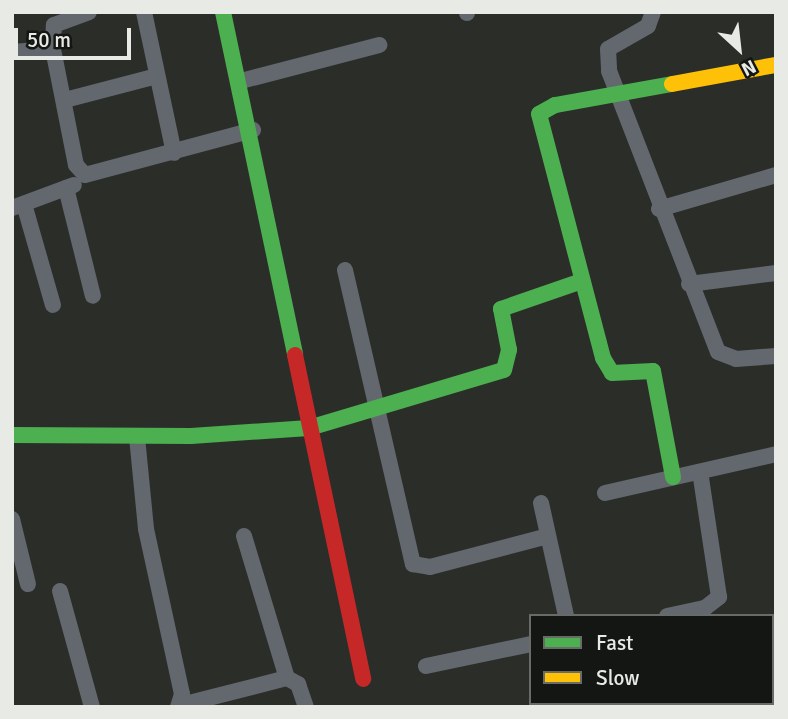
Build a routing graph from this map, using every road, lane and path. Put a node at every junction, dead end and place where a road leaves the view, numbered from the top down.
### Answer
1 (89, 12) edge
2 (144, 12) edge
3 (223, 12) edge
4 (653, 12) edge
5 (379, 45) dead end
6 (53, 49) junction
7 (12, 52) edge
8 (776, 65) edge
9 (157, 76) junction
10 (241, 81) junction
11 (618, 95) junction
12 (65, 100) junction
13 (253, 130) junction
14 (174, 153) junction
15 (776, 175) edge
16 (96, 176) junction
17 (66, 188) junction
18 (18, 206) edge
19 (659, 209) junction
20 (345, 270) dead end
21 (776, 273) edge
22 (582, 281) junction
23 (689, 284) junction
24 (93, 296) dead end
25 (53, 305) dead end
26 (776, 356) edge
27 (375, 409) junction
28 (309, 428) junction
29 (12, 435) edge
30 (136, 437) junction
31 (776, 454) edge
32 (700, 472) junction
33 (673, 477) junction
34 (605, 493) dead end
35 (541, 503) dead end
36 (12, 519) edge
37 (244, 536) dead end
38 (548, 537) junction
39 (28, 584) dead end
40 (60, 591) dead end
41 (566, 614) edge
42 (676, 614) edge
43 (529, 644) edge
44 (426, 666) dead end
45 (288, 678) junction
46 (363, 679) dead end
47 (179, 706) edge
48 (92, 707) edge
49 (306, 707) edge

1 - 6 street
2 - 9 street
3 - 10 street
4 - 11 street
5 - 10 street
6 - 7 street
6 - 12 street
8 - 11 street
9 - 12 street
9 - 14 street
10 - 13 street
11 - 19 street
11 - 22 street
12 - 16 street
13 - 14 street
13 - 28 street
14 - 16 street
15 - 19 street
16 - 17 street
17 - 18 street
17 - 24 street
18 - 25 street
19 - 23 street
20 - 27 street
21 - 23 street
22 - 27 street
22 - 33 street
23 - 26 street
27 - 28 street
27 - 38 street
28 - 30 street
28 - 46 street
29 - 30 street
30 - 47 street
31 - 32 street
32 - 33 street
32 - 42 street
33 - 34 street
35 - 38 street
36 - 39 street
37 - 45 street
38 - 41 street
40 - 48 street
43 - 44 street
45 - 47 street
45 - 49 street

